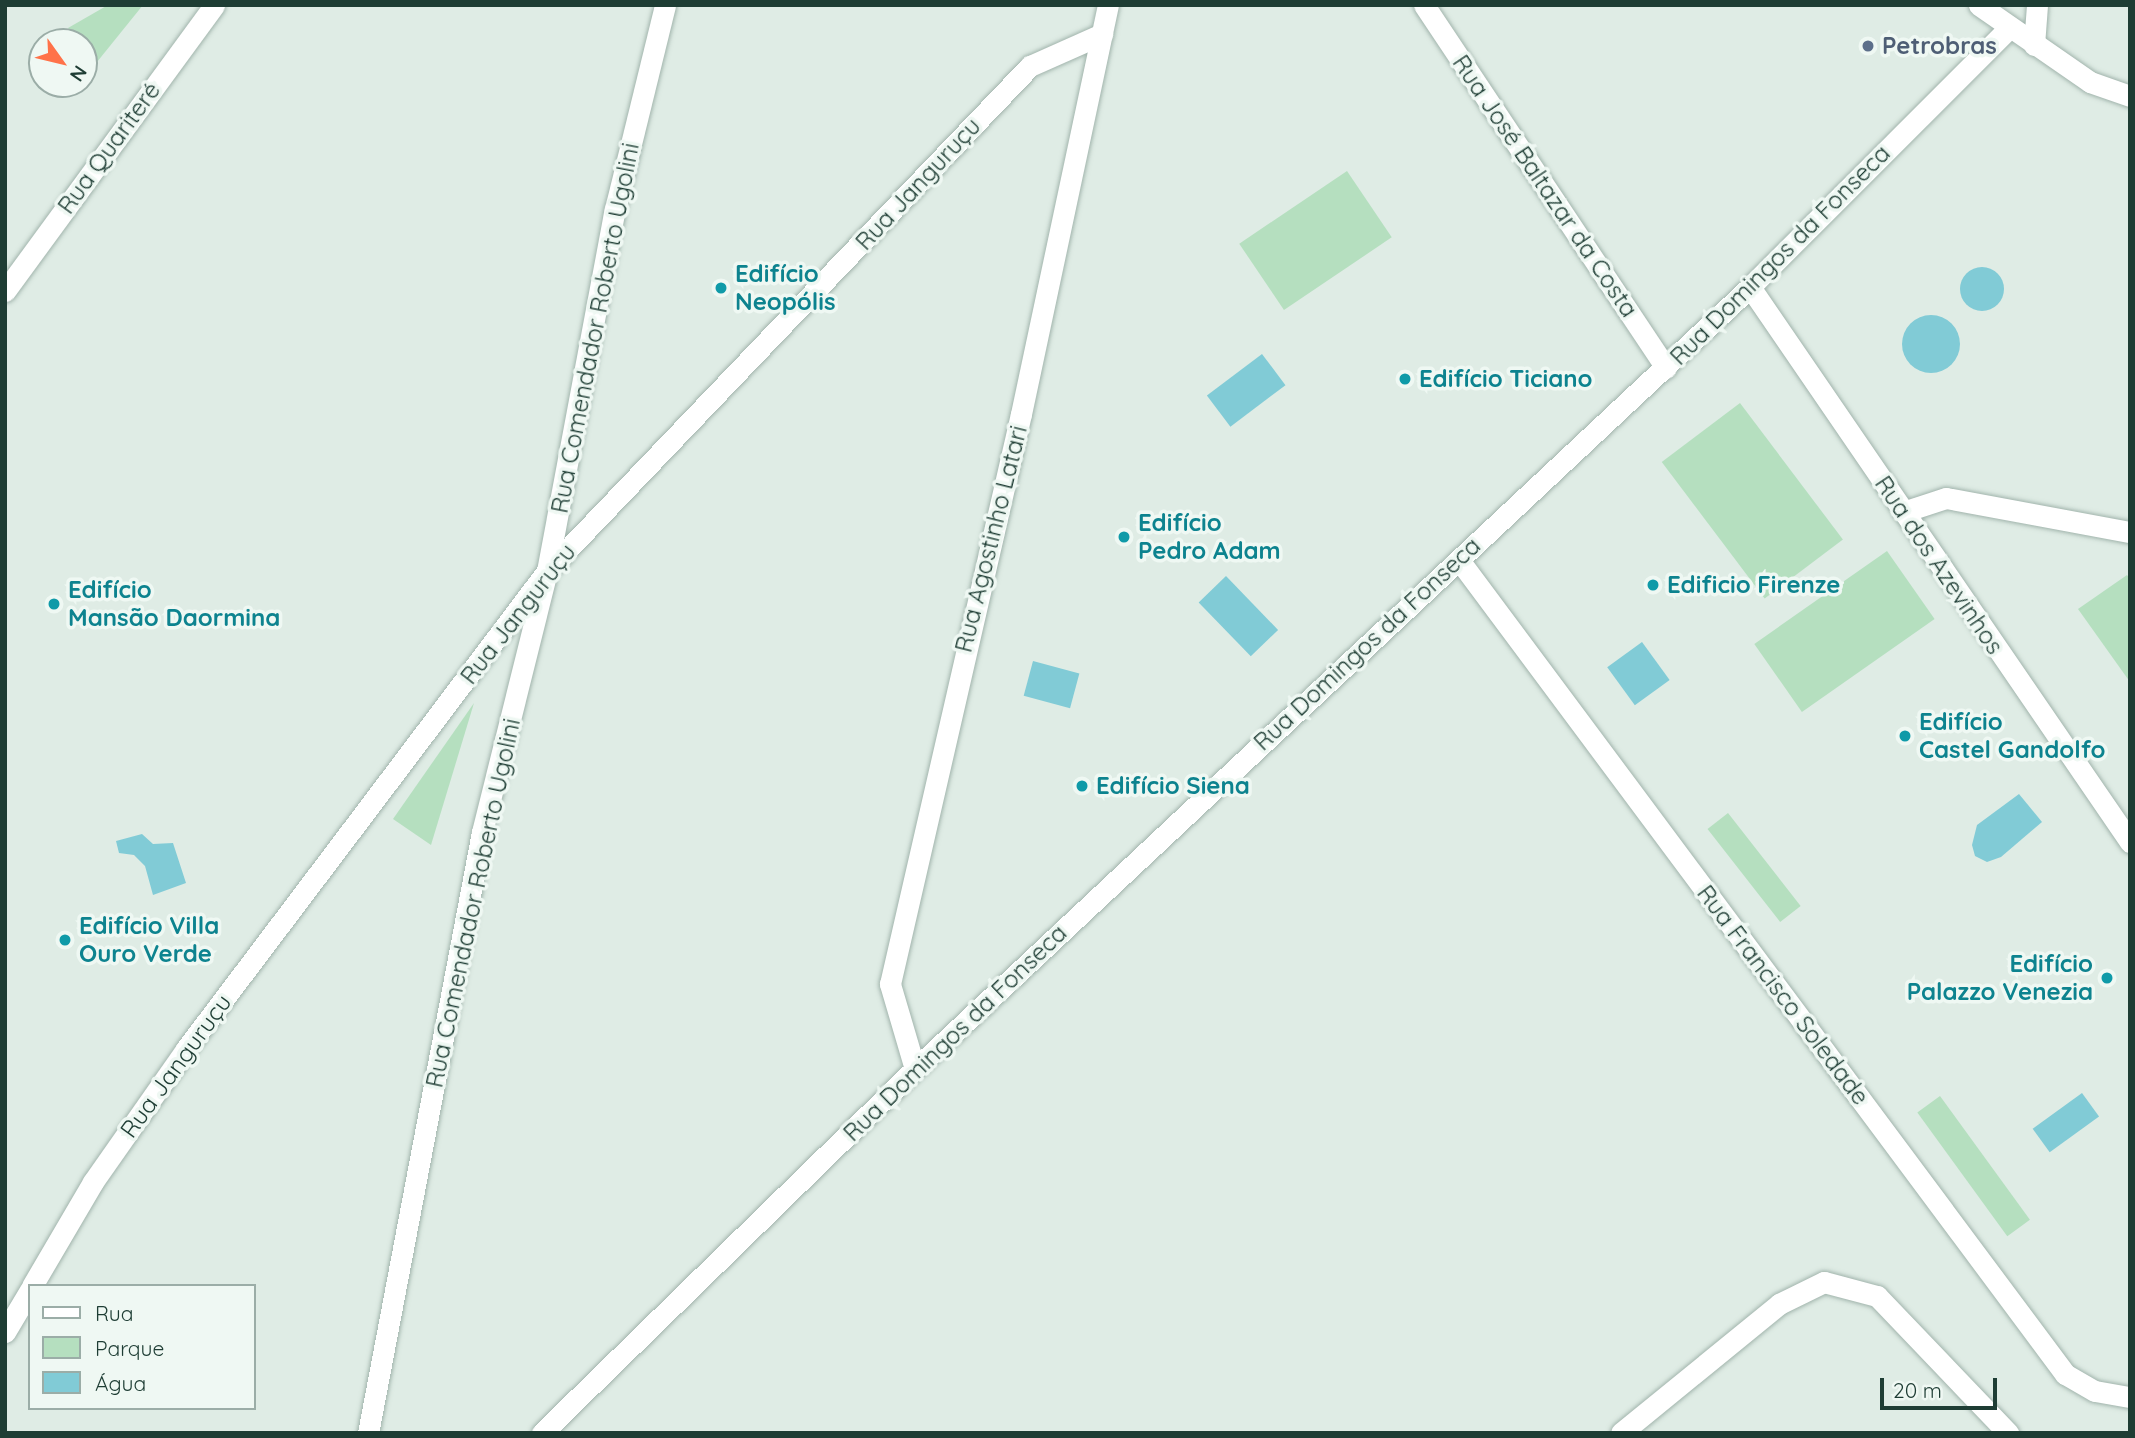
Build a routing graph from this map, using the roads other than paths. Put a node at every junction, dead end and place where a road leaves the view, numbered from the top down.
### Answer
1 (214, 5) edge
2 (665, 5) edge
3 (1108, 5) edge
4 (1424, 5) edge
5 (1979, 5) edge
6 (2038, 5) edge
7 (2008, 27) junction
8 (1102, 34) junction
9 (2034, 45) junction
10 (2130, 96) edge
11 (1750, 287) junction
12 (5, 291) edge
13 (1666, 368) junction
14 (1903, 512) junction
15 (2130, 532) edge
16 (1459, 560) junction
17 (547, 570) junction
18 (2130, 842) edge
19 (915, 1069) junction
20 (33, 1284) edge
21 (28, 1293) edge
22 (5, 1332) edge
23 (2130, 1397) edge
24 (368, 1433) edge
25 (542, 1433) edge
26 (1621, 1433) edge
27 (2008, 1433) edge

1 - 12 street, Rua Quariteré
2 - 17 street, Rua Comendador Roberto Ugolini
3 - 8 street, Rua Agostinho Latari
4 - 13 street, Rua José Baltazar da Costa
5 - 7 street
6 - 9 street
7 - 9 street
7 - 11 street, Rua Domingos da Fonseca
8 - 17 street, Rua Janguruçu
8 - 19 street, Rua Agostinho Latari
9 - 10 street
11 - 13 street, Rua Domingos da Fonseca
11 - 14 street, Rua dos Azevinhos
13 - 16 street, Rua Domingos da Fonseca
14 - 15 street
14 - 18 street, Rua dos Azevinhos
16 - 19 street, Rua Domingos da Fonseca
16 - 23 street, Rua Francisco Soledade
17 - 20 street, Rua Janguruçu
17 - 24 street, Rua Comendador Roberto Ugolini
19 - 25 street, Rua Domingos da Fonseca
21 - 22 street, Rua Janguruçu
26 - 27 street

